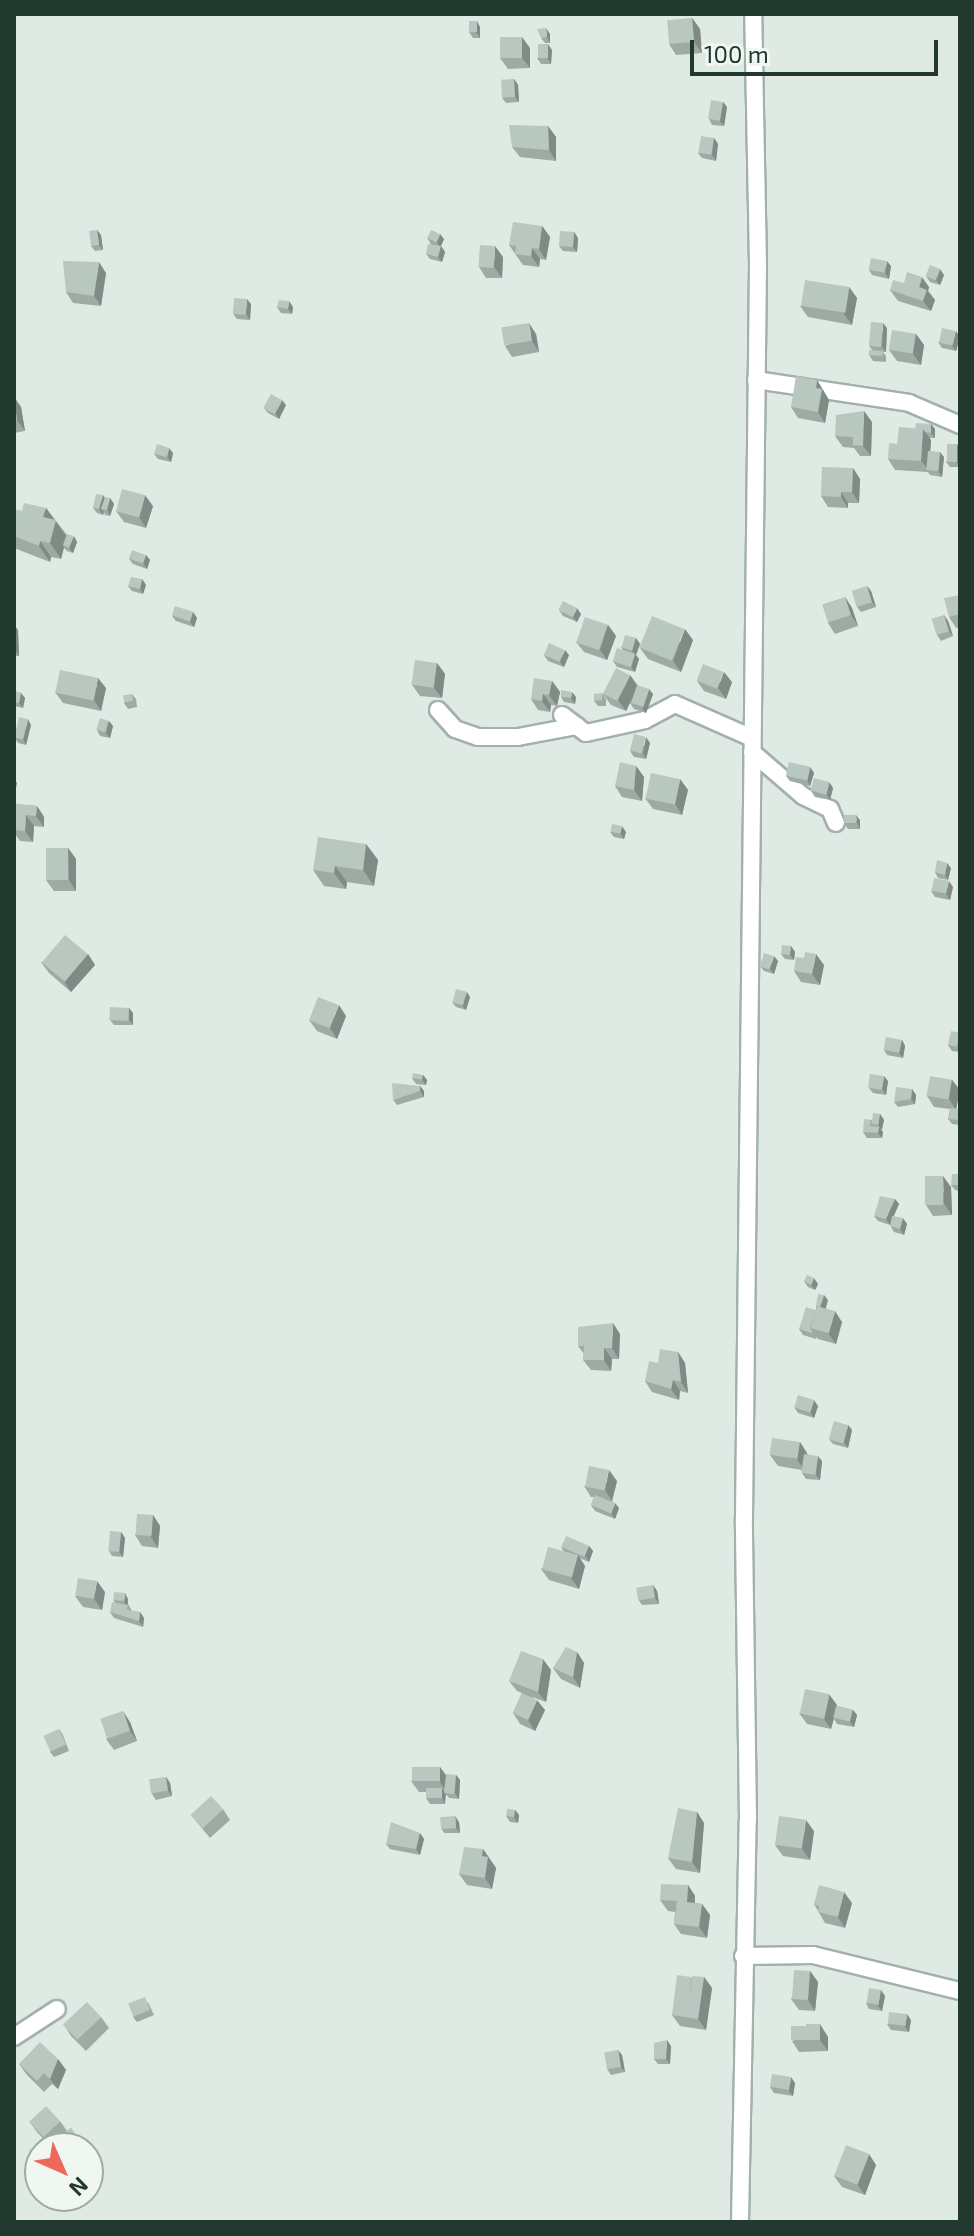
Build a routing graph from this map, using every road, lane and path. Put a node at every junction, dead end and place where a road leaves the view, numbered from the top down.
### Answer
1 (753, 14) edge
2 (756, 380) junction
3 (960, 425) edge
4 (438, 710) dead end
5 (562, 715) dead end
6 (577, 726) junction
7 (752, 745) junction
8 (836, 823) dead end
9 (743, 1956) junction
10 (960, 1991) edge
11 (57, 2009) dead end
12 (14, 2037) edge
13 (740, 2222) edge

1 - 2 street
2 - 3 street
2 - 7 street
4 - 6 street
5 - 6 street
6 - 7 street
7 - 8 street
7 - 9 street
9 - 10 street
9 - 13 street
11 - 12 street

